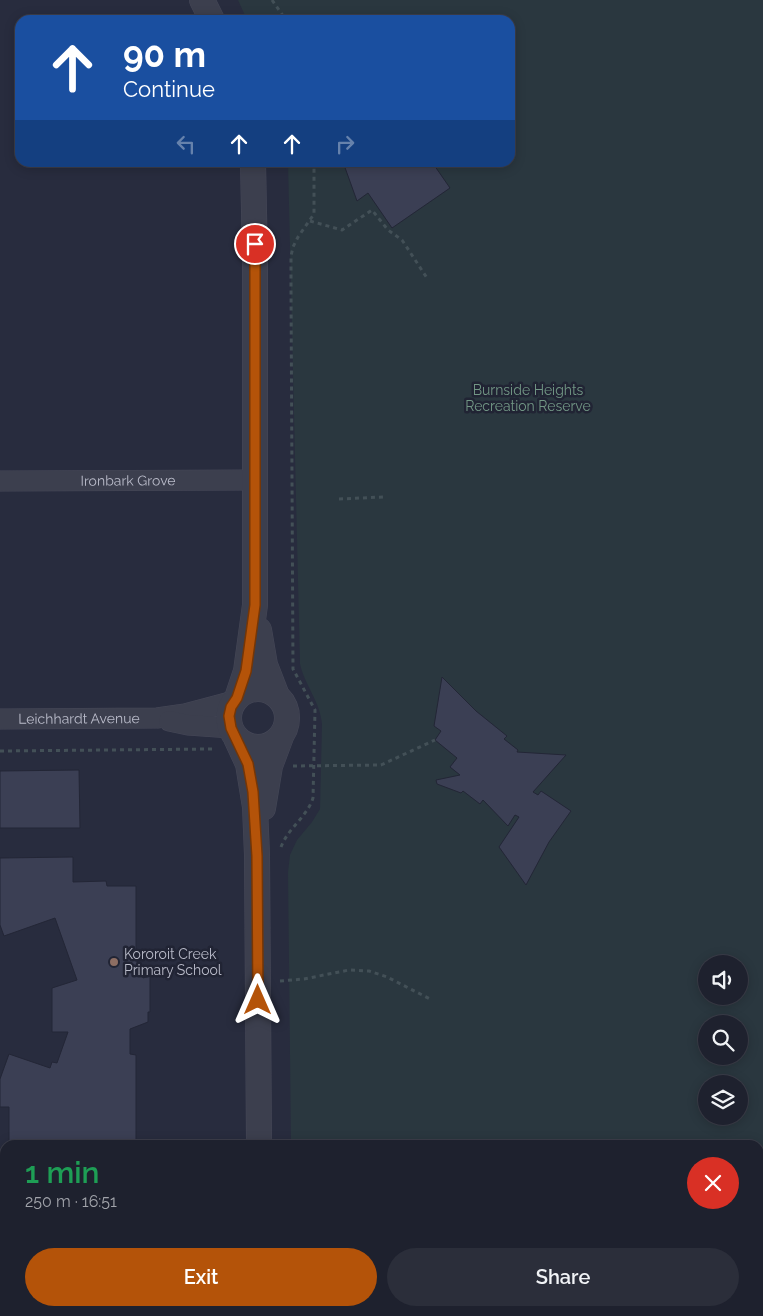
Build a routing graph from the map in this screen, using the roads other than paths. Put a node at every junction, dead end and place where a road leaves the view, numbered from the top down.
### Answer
1 (202, 0) edge
2 (210, 15) edge
3 (253, 167) edge
4 (254, 480) junction
5 (0, 481) edge
6 (255, 605) junction
7 (277, 696) junction
8 (235, 700) junction
9 (158, 718) junction
10 (0, 719) edge
11 (234, 733) junction
12 (282, 734) junction
13 (268, 856) junction
14 (259, 1140) edge

1 - 2 street
3 - 4 street
4 - 5 street, Ironbark Grove
4 - 6 street
6 - 7 street
6 - 8 street
7 - 8 street
7 - 12 street
8 - 9 street, Leichhardt Avenue
8 - 11 street
9 - 10 street, Leichhardt Avenue
9 - 11 street, Leichhardt Avenue
11 - 12 street
11 - 13 street
12 - 13 street
13 - 14 street

